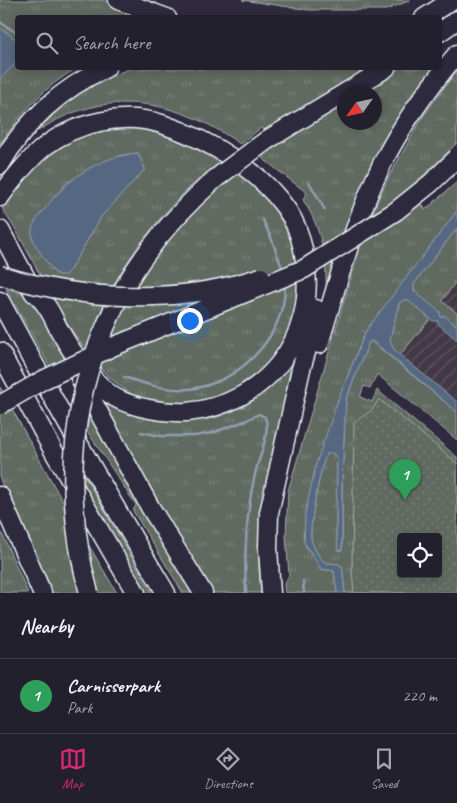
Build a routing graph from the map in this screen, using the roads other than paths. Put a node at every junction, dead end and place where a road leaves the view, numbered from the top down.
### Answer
1 (118, 0) edge
2 (452, 0) edge
3 (159, 15) edge
4 (429, 15) edge
5 (457, 20) edge
6 (442, 31) edge
7 (457, 54) edge
8 (102, 70) edge
9 (383, 70) edge
10 (457, 158) edge
11 (5, 172) edge
12 (0, 197) edge
13 (0, 230) edge
14 (344, 244) junction
15 (0, 275) edge
16 (32, 288) junction
17 (0, 302) edge
18 (0, 352) edge
19 (0, 405) edge
20 (285, 442) junction
21 (0, 496) edge
22 (42, 593) edge
23 (88, 593) edge
24 (136, 593) edge
25 (166, 593) edge
26 (203, 593) edge
27 (271, 593) edge

1 - 3 highway
2 - 4 highway
5 - 6 highway
7 - 20 highway
8 - 11 highway
9 - 23 highway, bridge
10 - 14 highway, bridge
11 - 12 highway
11 - 16 highway
11 - 20 highway
13 - 16 highway
14 - 15 highway, bridge
14 - 19 highway, bridge
16 - 26 highway
17 - 25 highway
18 - 24 highway
20 - 27 highway
21 - 22 highway

